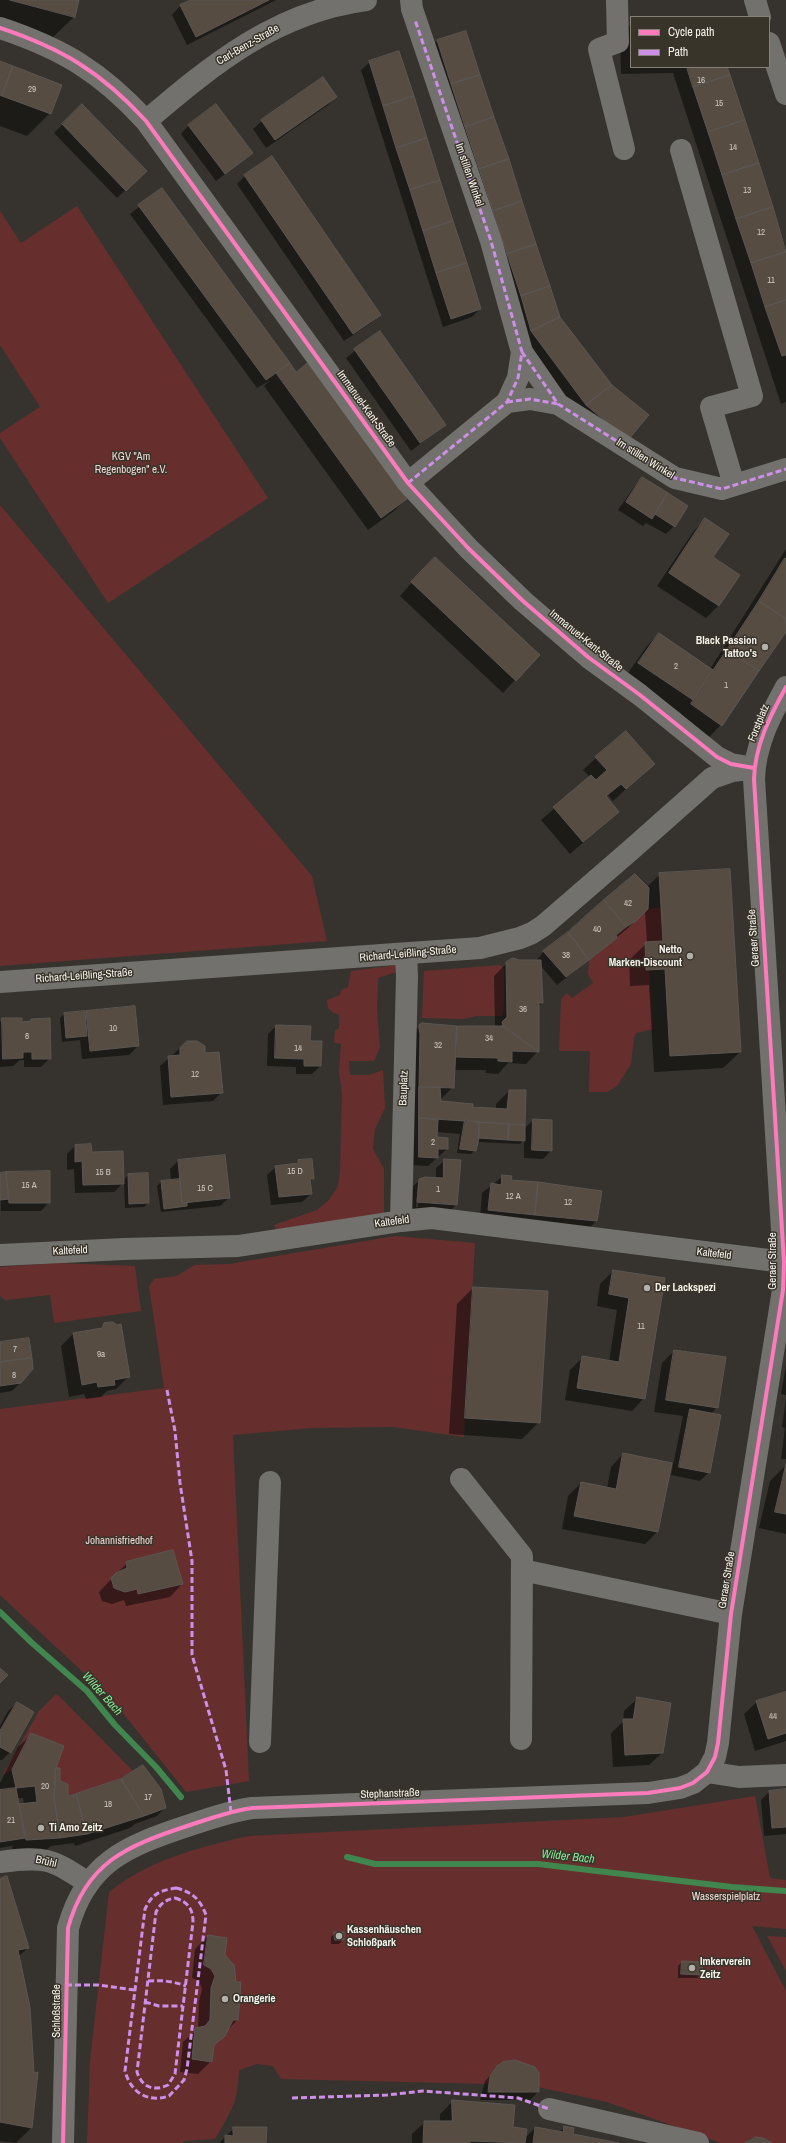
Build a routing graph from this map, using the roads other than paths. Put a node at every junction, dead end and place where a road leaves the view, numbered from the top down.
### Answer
1 (366, 0) edge
2 (411, 0) edge
3 (617, 0) edge
4 (755, 0) edge
5 (760, 16) edge
6 (0, 28) edge
7 (770, 46) edge
8 (786, 94) edge
9 (146, 121) junction
10 (624, 149) dead end
11 (681, 150) dead end
12 (522, 352) junction
13 (507, 402) junction
14 (558, 404) junction
15 (786, 469) edge
16 (408, 483) junction
17 (734, 485) junction
18 (786, 687) edge
19 (754, 768) junction
20 (406, 955) junction
21 (0, 982) edge
22 (401, 1221) junction
23 (0, 1255) edge
24 (784, 1262) junction
25 (784, 1290) edge
26 (461, 1480) dead end
27 (270, 1482) dead end
28 (522, 1570) junction
29 (731, 1614) junction
30 (521, 1739) dead end
31 (260, 1742) dead end
32 (706, 1772) junction
33 (786, 1775) edge
34 (0, 1862) edge
35 (88, 1883) junction
36 (549, 2109) dead end
37 (63, 2143) edge
38 (698, 2143) edge

1 - 9 street, Carl-Benz-Straße
2 - 12 street, Im stillen Winkel
3 - 10 street
4 - 5 street
6 - 9 street, Immanuel-Kant-Straße
7 - 8 street
9 - 16 street, Immanuel-Kant-Straße
11 - 17 street
12 - 13 street, Im stillen Winkel
12 - 14 street, Im stillen Winkel
13 - 14 street, Im stillen Winkel
13 - 16 street, Im stillen Winkel
14 - 17 street, Im stillen Winkel
15 - 17 street, Im stillen Winkel
16 - 19 street, Immanuel-Kant-Straße
18 - 19 street, Forstplatz
19 - 20 street, Richard-Leißling-Straße
19 - 24 street, Geraer Straße
20 - 21 street, Richard-Leißling-Straße
20 - 22 street, Bauplatz
22 - 23 street, Kaltefeld
22 - 24 street, Kaltefeld
24 - 25 street, Geraer Straße
25 - 29 street, Geraer Straße
26 - 28 street
27 - 31 street
28 - 29 street
28 - 30 street
29 - 32 street, Geraer Straße
32 - 33 street
32 - 35 street, Stephanstraße
34 - 35 street, Brühl
35 - 37 street, Schloßstraße
36 - 38 street

